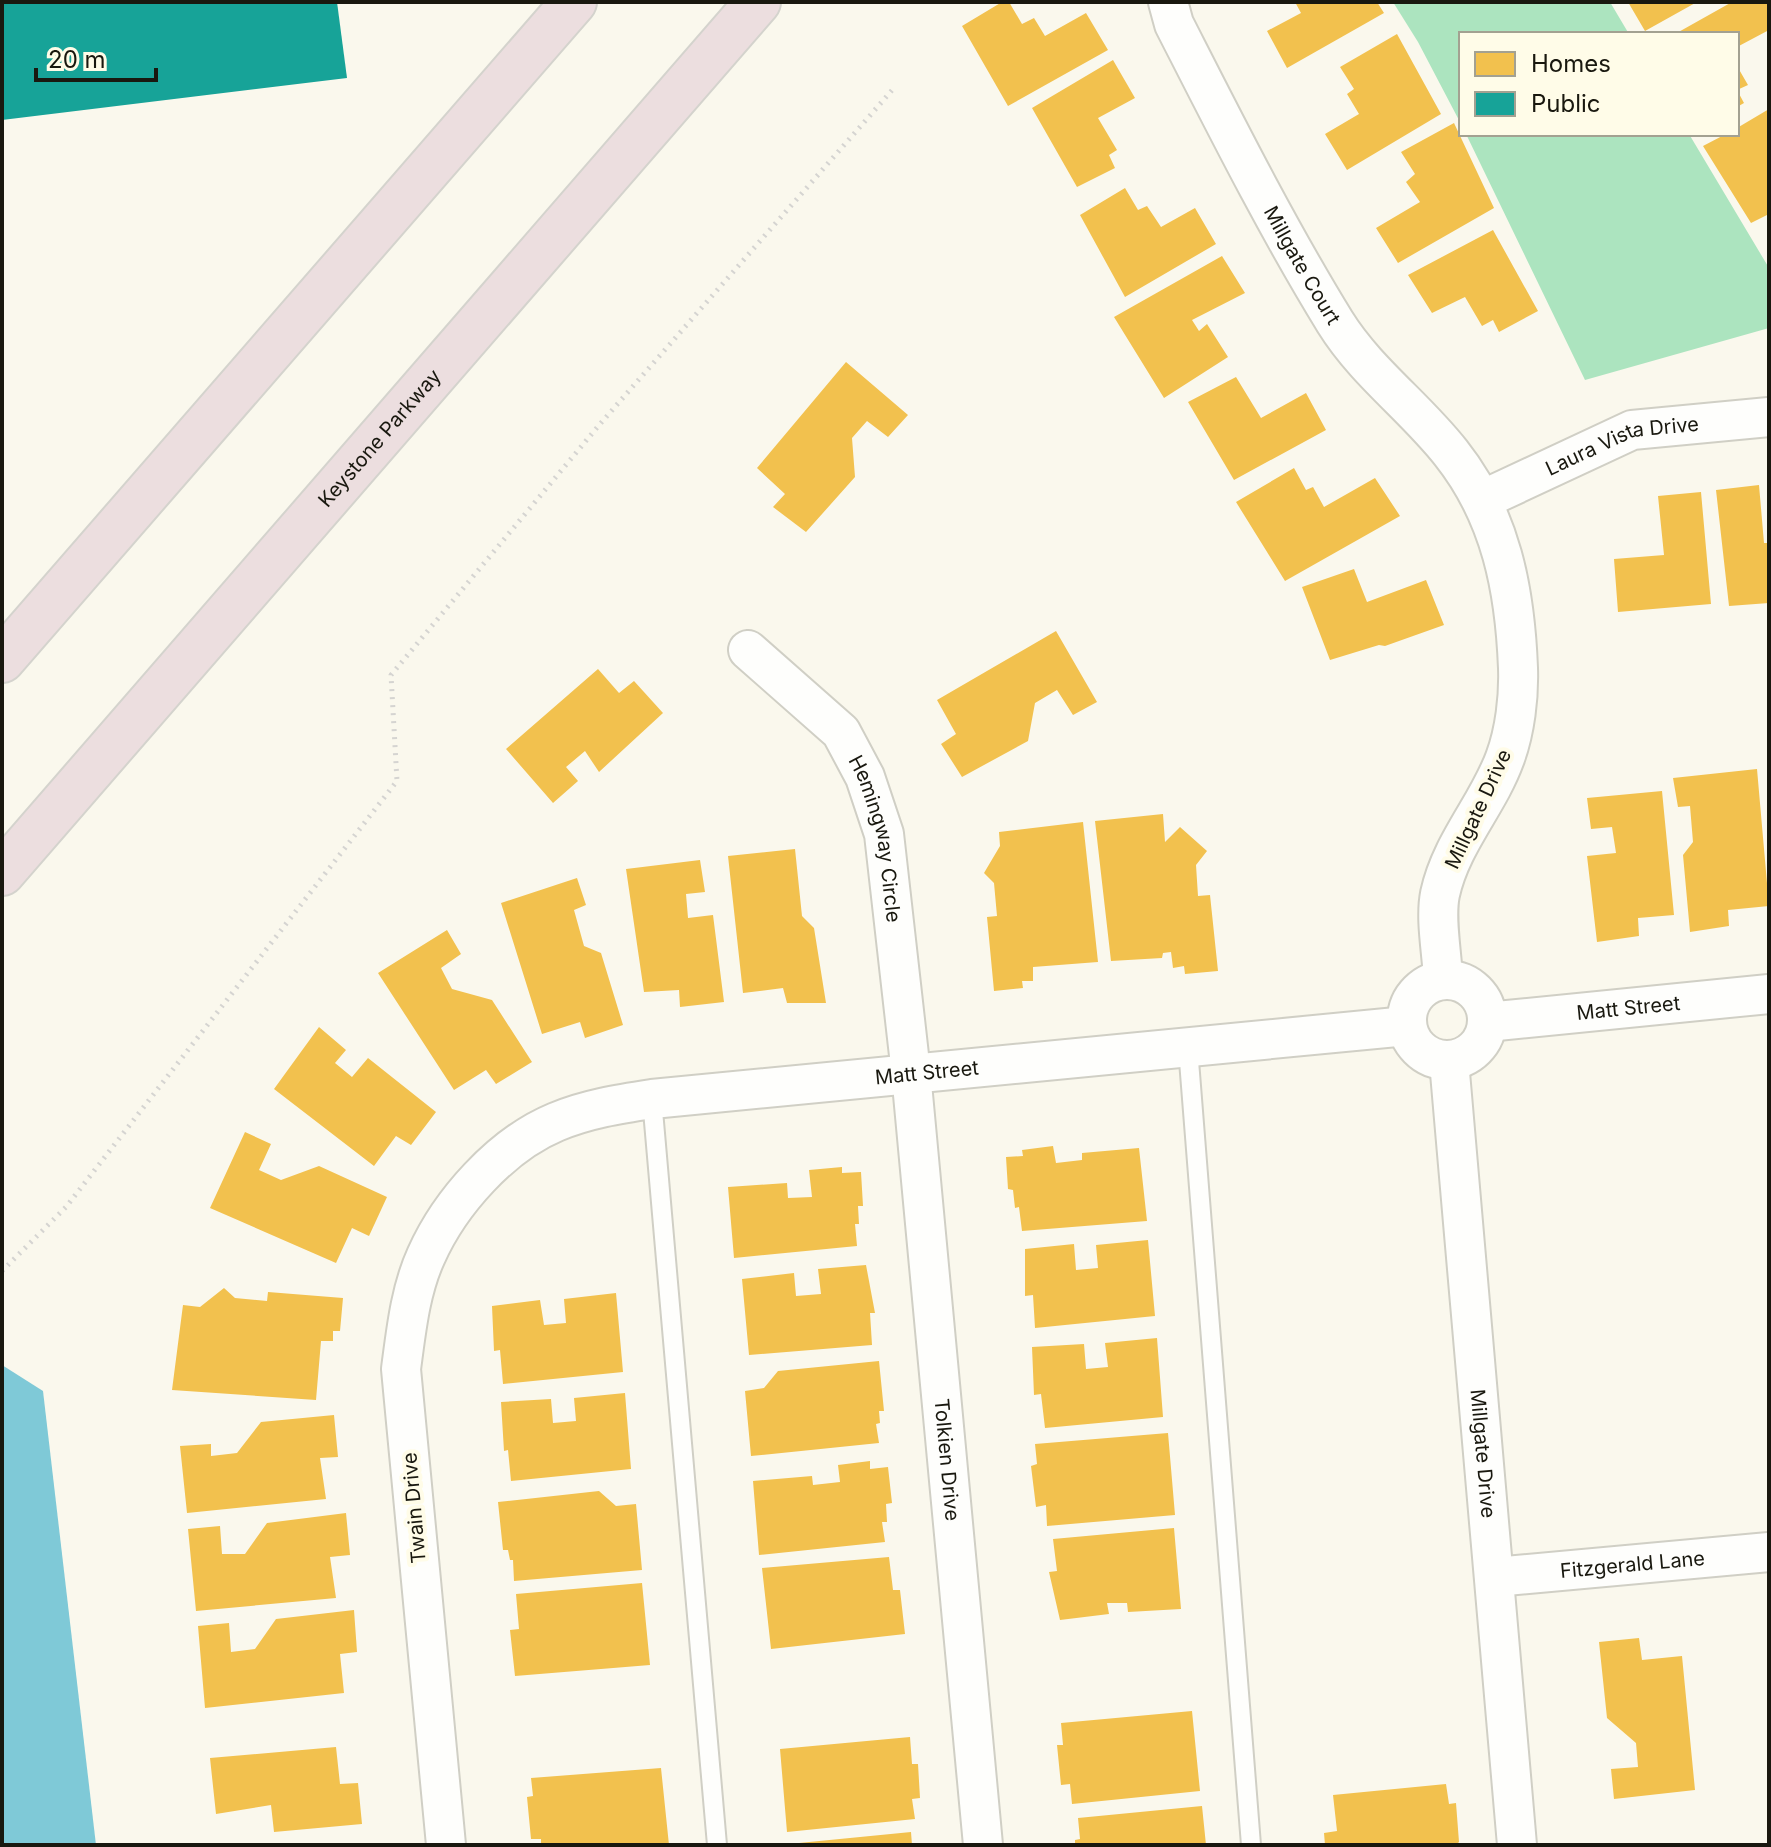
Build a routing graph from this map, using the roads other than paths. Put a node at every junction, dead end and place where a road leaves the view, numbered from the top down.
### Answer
1 (574, 2) edge
2 (758, 2) edge
3 (1168, 2) edge
4 (1769, 417) edge
5 (341, 483) junction
6 (1482, 500) junction
7 (748, 650) dead end
8 (2, 660) edge
9 (2, 873) edge
10 (2, 908) edge
11 (1443, 979) junction
12 (1769, 994) edge
13 (1487, 1022) junction
14 (1407, 1026) junction
15 (1188, 1048) junction
16 (1449, 1061) junction
17 (911, 1073) junction
18 (652, 1099) junction
19 (472, 1187) joint
20 (1769, 1552) edge
21 (1495, 1577) junction
22 (446, 1845) edge
23 (717, 1845) edge
24 (983, 1845) edge
25 (1251, 1845) edge
26 (1517, 1845) edge

1 - 8 highway
2 - 5 highway, Keystone Parkway
3 - 6 street, Millgate Court
4 - 6 street, Laura Vista Drive
5 - 9 highway, Keystone Parkway
5 - 10 highway
6 - 11 street, Millgate Drive
7 - 17 street, Hemingway Circle
11 - 13 street
11 - 14 street
12 - 13 street, Matt Street
13 - 16 street
14 - 15 street, Matt Street
14 - 16 street
15 - 17 street, Matt Street
15 - 25 lane
16 - 21 street, Millgate Drive
17 - 18 street, Matt Street
17 - 24 street, Tolkien Drive
18 - 19 street, Matt Street
18 - 23 lane
19 - 22 street, Twain Drive
20 - 21 street, Fitzgerald Lane
21 - 26 street, Millgate Drive

